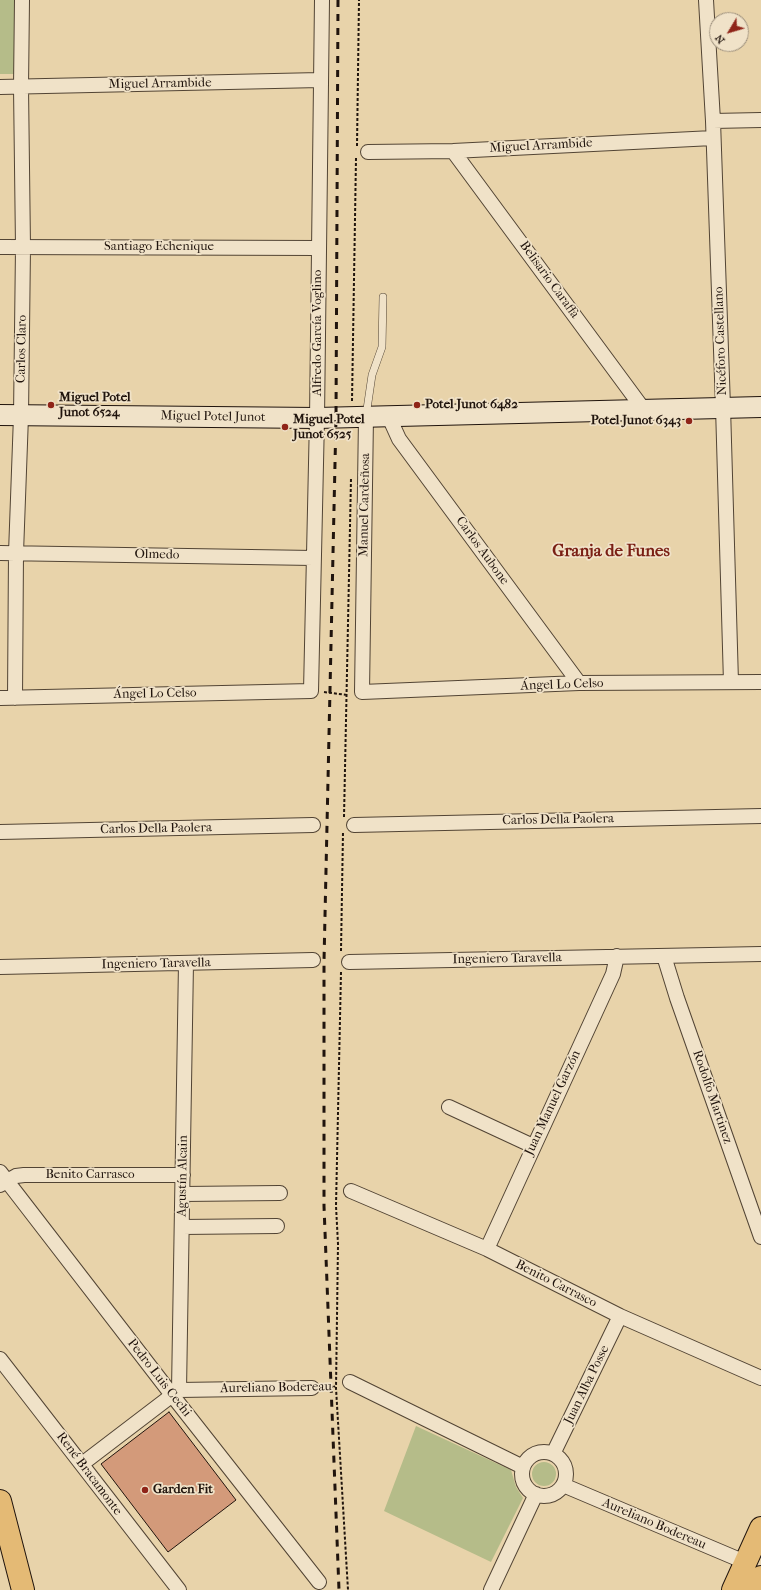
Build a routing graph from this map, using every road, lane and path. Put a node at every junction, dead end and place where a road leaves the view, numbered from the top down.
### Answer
1 (22, 0) edge
2 (322, 0) edge
3 (359, 0) edge
4 (706, 0) edge
5 (320, 80) junction
6 (21, 87) junction
7 (0, 88) edge
8 (761, 120) edge
9 (712, 121) junction
10 (713, 138) junction
11 (453, 151) junction
12 (360, 153) junction
13 (0, 247) edge
14 (23, 247) junction
15 (319, 248) junction
16 (383, 297) dead end
17 (723, 407) junction
18 (761, 407) edge
19 (644, 410) junction
20 (0, 415) edge
21 (21, 416) junction
22 (359, 417) junction
23 (389, 417) junction
24 (317, 418) junction
25 (351, 473) dead end
26 (0, 553) edge
27 (16, 553) junction
28 (313, 558) junction
29 (731, 682) junction
30 (761, 682) edge
31 (579, 683) junction
32 (311, 691) junction
33 (362, 692) junction
34 (346, 695) junction
35 (0, 698) edge
36 (15, 698) junction
37 (761, 816) edge
38 (313, 825) dead end
39 (347, 826) junction
40 (0, 832) edge
41 (761, 954) edge
42 (617, 956) junction
43 (664, 956) junction
44 (313, 960) dead end
45 (344, 962) junction
46 (186, 963) junction
47 (0, 967) edge
48 (449, 1107) dead end
49 (533, 1146) junction
50 (183, 1175) junction
51 (2, 1179) edge
52 (351, 1191) dead end
53 (183, 1194) junction
54 (280, 1194) dead end
55 (277, 1226) dead end
56 (182, 1227) junction
57 (761, 1237) edge
58 (487, 1249) junction
59 (620, 1316) junction
60 (0, 1358) edge
61 (761, 1378) edge
62 (350, 1382) joint
63 (312, 1388) joint
64 (336, 1388) junction
65 (176, 1393) junction
66 (553, 1454) junction
67 (82, 1464) junction
68 (524, 1467) junction
69 (563, 1485) junction
70 (536, 1494) junction
71 (0, 1501) edge
72 (761, 1528) edge
73 (6, 1546) edge
74 (745, 1562) junction
75 (761, 1577) edge
76 (319, 1582) dead end
77 (23, 1590) edge
78 (179, 1590) edge
79 (348, 1590) edge
80 (491, 1590) edge
81 (733, 1590) edge
82 (755, 1590) edge

1 - 6 street, Carlos Claro
2 - 5 street, Alfredo García Voglino
3 - 12 path
4 - 9 street, Nicéforo Castellano
5 - 6 street, Miguel Arrambide
5 - 15 street, Alfredo García Voglino
6 - 7 street, Miguel Arrambide
6 - 14 street, Carlos Claro
8 - 9 street
9 - 10 street, Nicéforo Castellano
10 - 11 street, Miguel Arrambide
10 - 17 street, Nicéforo Castellano
11 - 12 street, Miguel Arrambide
11 - 19 street, Belisario Caraffa
12 - 22 path
13 - 14 street, Santiago Echenique
14 - 15 street, Santiago Echenique
14 - 21 street, Carlos Claro
15 - 24 street, Alfredo García Voglino
16 - 22 lane, Manuel Cardeñosa
17 - 18 main road, Miguel Potel Junot
17 - 19 main road, Miguel Potel Junot
17 - 29 street, Nicéforo Castellano
19 - 23 main road, Miguel Potel Junot
20 - 21 main road, Miguel Potel Junot
21 - 24 main road, Miguel Potel Junot
21 - 27 street, Carlos Claro
22 - 23 main road, Miguel Potel Junot
22 - 24 main road, Miguel Potel Junot
22 - 33 street, Manuel Cardeñosa
23 - 31 street, Carlos Aubone
24 - 28 street, Alfredo García Voglino
25 - 34 path
26 - 27 street, Olmedo
27 - 28 street, Olmedo
27 - 36 street, Carlos Claro
28 - 32 street, Alfredo García Voglino
29 - 30 street, Ángel Lo Celso
29 - 31 street, Ángel Lo Celso
31 - 33 street, Ángel Lo Celso
32 - 34 path
32 - 36 street, Ángel Lo Celso
33 - 34 path
34 - 39 path
35 - 36 street, Ángel Lo Celso
37 - 39 street, Carlos Della Paolera
38 - 40 street, Carlos Della Paolera
39 - 45 path
41 - 43 street, Ingeniero Taravella
42 - 43 street, Ingeniero Taravella
42 - 45 street, Ingeniero Taravella
42 - 49 street, Juan Manuel Garzón
43 - 57 street, Rodolfo Martinez
44 - 46 street, Ingeniero Taravella
45 - 64 path
46 - 47 street, Ingeniero Taravella
46 - 50 street, Agustín Alcain
48 - 49 street
49 - 58 street, Juan Manuel Garzón
50 - 51 street, Benito Carrasco
50 - 53 street, Agustín Alcain
51 - 65 street, Pedro Luis Cechi
52 - 58 street, Benito Carrasco
53 - 54 street
53 - 56 street, Agustín Alcain
55 - 56 street
56 - 65 street, Agustín Alcain
58 - 59 street, Benito Carrasco
59 - 61 street, Benito Carrasco
59 - 66 street, Juan Alba Posse
60 - 67 street, René Bracamonte
62 - 64 path, Aureliano Bodereau
62 - 68 street, Aureliano Bodereau
63 - 64 path, Aureliano Bodereau
63 - 65 street, Aureliano Bodereau
64 - 79 path
65 - 67 street
65 - 76 street, Pedro Luis Cechi
66 - 68 street
66 - 69 street
67 - 78 street, René Bracamonte
68 - 70 street
69 - 70 street
69 - 74 street, Aureliano Bodereau
70 - 80 street
71 - 73 main road
72 - 74 main road
73 - 77 main road
74 - 81 main road
75 - 82 main road

